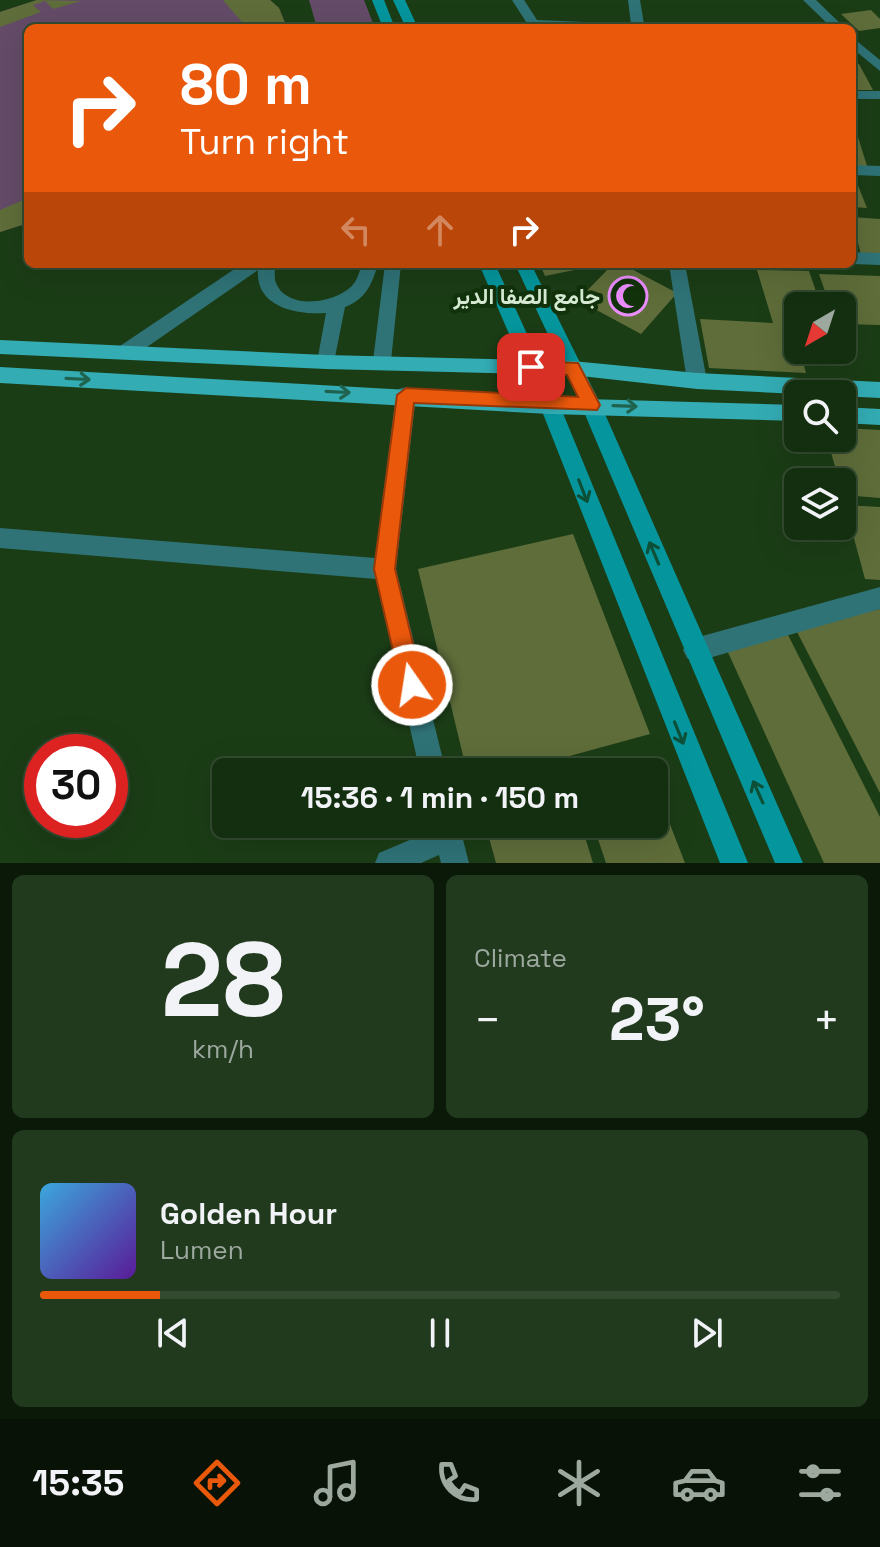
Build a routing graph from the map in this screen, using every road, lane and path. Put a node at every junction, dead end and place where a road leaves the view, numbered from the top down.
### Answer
1 (378, 0) edge
2 (399, 0) edge
3 (518, 0) edge
4 (634, 0) edge
5 (809, 0) edge
6 (387, 24) edge
7 (410, 24) edge
8 (533, 24) edge
9 (637, 24) edge
10 (835, 24) edge
11 (856, 45) edge
12 (880, 67) edge
13 (856, 95) edge
14 (880, 95) edge
15 (856, 170) edge
16 (880, 171) edge
17 (856, 258) edge
18 (880, 259) edge
19 (248, 268) edge
20 (267, 268) edge
21 (369, 268) edge
22 (393, 268) edge
23 (489, 268) edge
24 (525, 268) edge
25 (678, 268) edge
26 (337, 304) junction
27 (0, 347) edge
28 (124, 353) junction
29 (382, 361) junction
30 (326, 362) junction
31 (531, 367) junction
32 (572, 368) junction
33 (0, 375) edge
34 (697, 381) junction
35 (880, 390) edge
36 (406, 395) junction
37 (591, 405) junction
38 (550, 406) junction
39 (784, 412) edge
40 (856, 416) edge
41 (880, 417) edge
42 (0, 538) edge
43 (385, 569) junction
44 (880, 598) edge
45 (695, 650) junction
46 (430, 758) edge
47 (449, 841) edge
48 (389, 863) edge
49 (734, 863) edge
50 (789, 863) edge

1 - 6 street
2 - 7 street
3 - 8 street
4 - 9 street
5 - 10 street
11 - 12 street
13 - 14 street
15 - 16 street
17 - 18 street
19 - 28 street
20 - 26 street
21 - 26 street
22 - 29 street
23 - 31 street
24 - 32 street
25 - 34 street
26 - 30 street
27 - 28 main road
28 - 30 main road
29 - 30 main road
29 - 31 main road
31 - 32 main road
31 - 38 street
32 - 34 main road
32 - 37 street
33 -> 36 main road
34 - 35 main road
36 - 38 main road
36 - 43 street
37 - 38 main road
37 -> 39 main road
45 -> 37 street
38 -> 49 street
40 - 41 main road
42 - 43 street
43 - 46 street
44 - 45 street
50 -> 45 street
47 - 48 street

